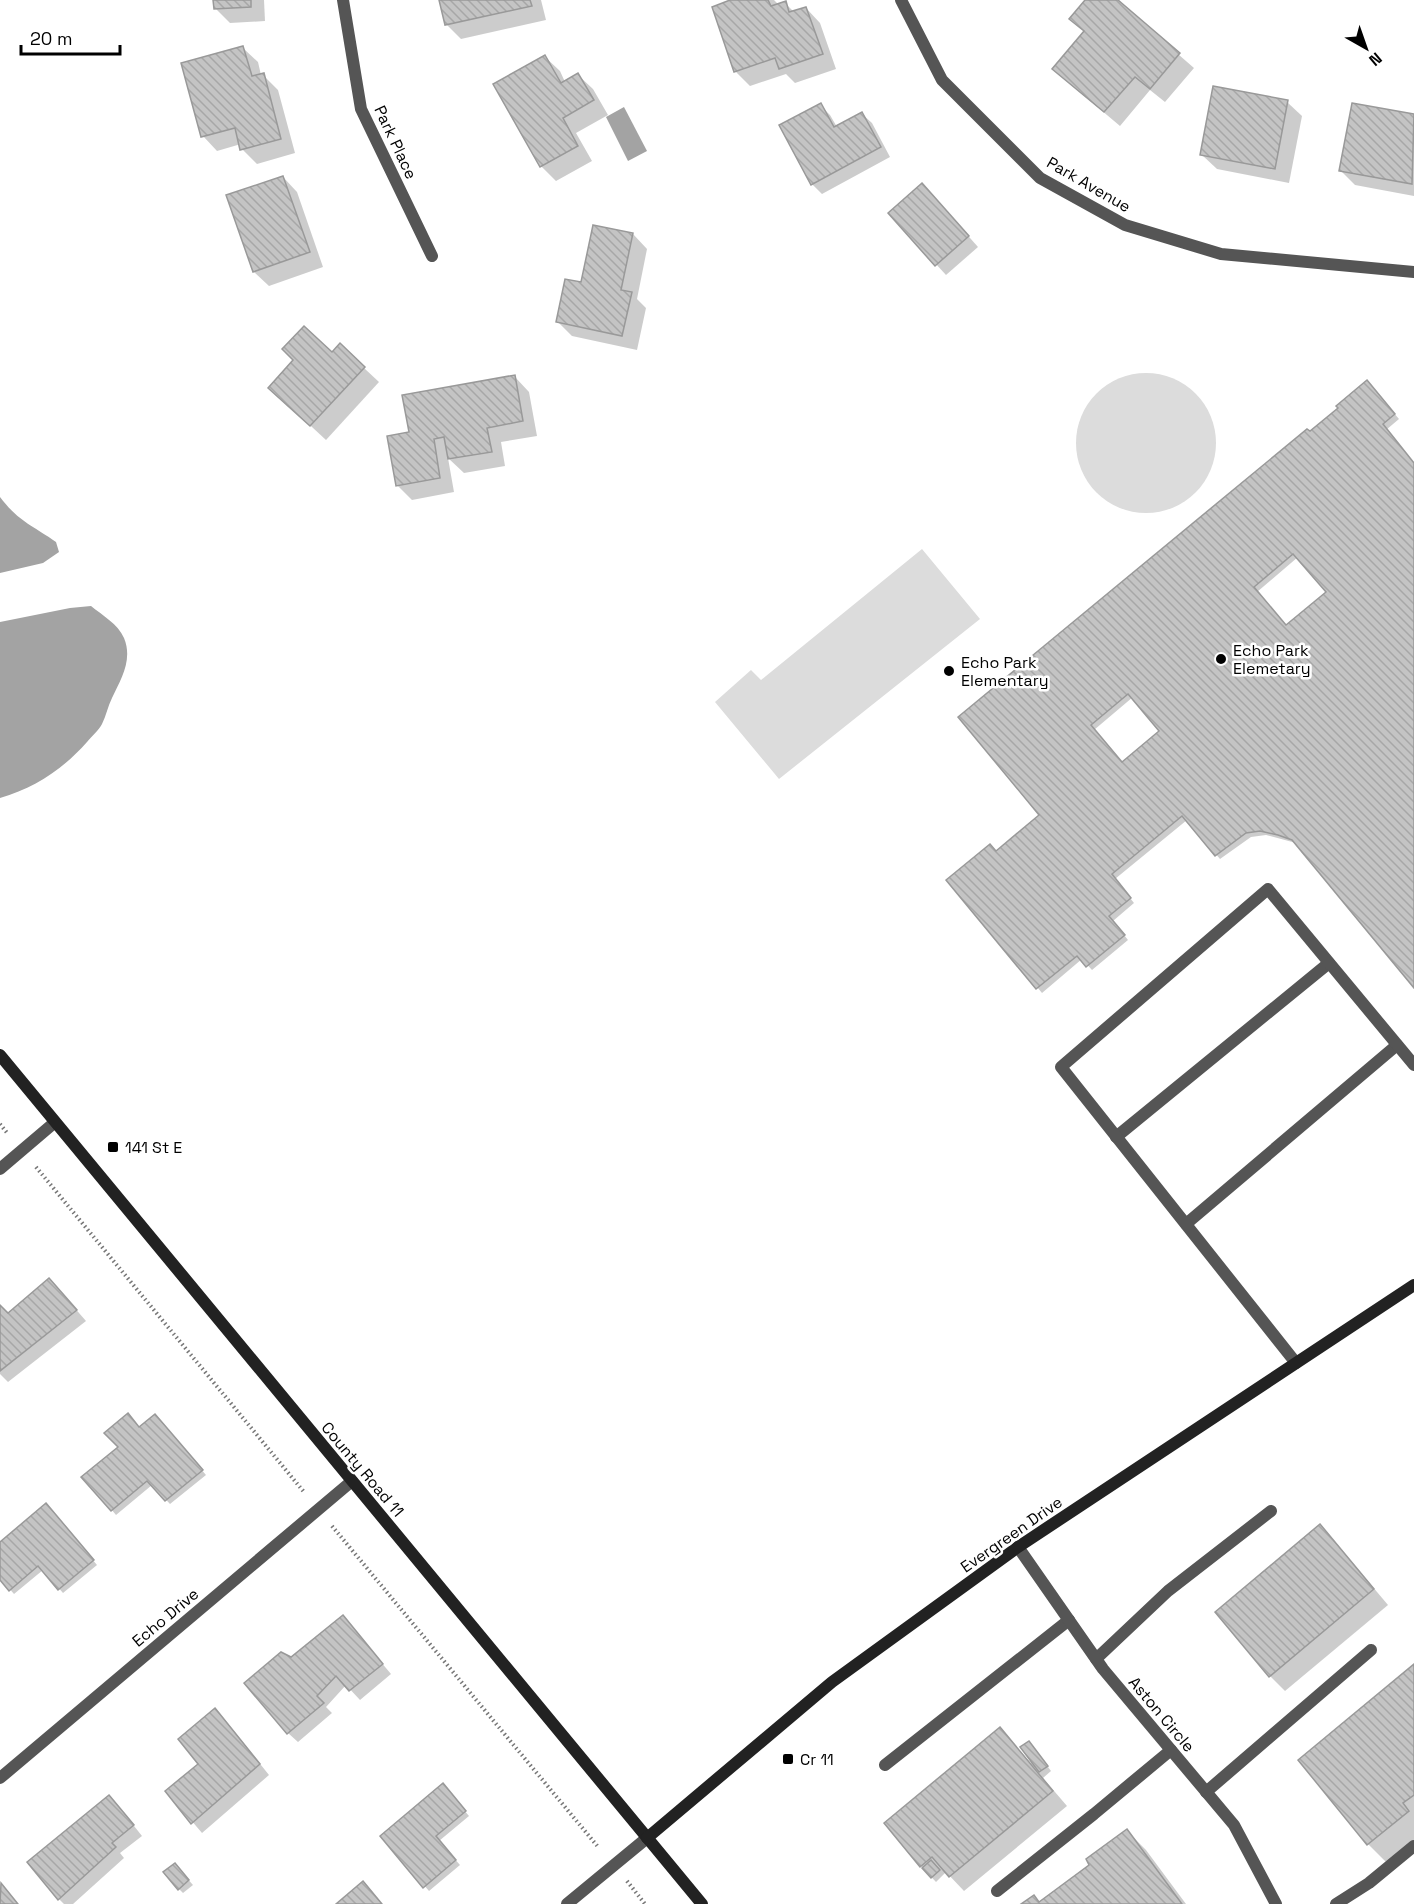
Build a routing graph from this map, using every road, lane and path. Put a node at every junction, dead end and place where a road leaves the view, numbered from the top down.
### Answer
1 (343, 0) edge
2 (901, 0) edge
3 (432, 256) dead end
4 (1414, 273) edge
5 (1329, 963) junction
6 (1397, 1045) junction
7 (0, 1055) edge
8 (1414, 1065) edge
9 (54, 1123) junction
10 (1116, 1137) junction
11 (0, 1169) edge
12 (1186, 1224) junction
13 (1414, 1285) edge
14 (1296, 1363) junction
15 (352, 1481) junction
16 (1271, 1511) dead end
17 (1018, 1547) junction
18 (1070, 1620) junction
19 (1371, 1650) dead end
20 (1096, 1659) junction
21 (1171, 1750) junction
22 (885, 1765) dead end
23 (0, 1778) edge
24 (1206, 1792) junction
25 (647, 1838) junction
26 (1414, 1846) edge
27 (997, 1891) dead end
28 (567, 1904) edge
29 (702, 1904) edge
30 (1276, 1904) edge
31 (1336, 1904) edge

1 - 3 street, Park Place
2 - 4 street, Park Avenue
5 - 6 street
5 - 10 street
5 - 10 street
6 - 8 street
6 - 12 street
7 - 9 street, County Road 11
9 - 11 street
9 - 15 street, County Road 11
10 - 12 street
12 - 14 street
13 - 14 street, Evergreen Drive
14 - 17 street, Evergreen Drive
15 - 23 street, Echo Drive
15 - 25 street, County Road 11
16 - 20 street
17 - 18 street, Aston Circle
17 - 25 street, Evergreen Drive
18 - 20 street, Aston Circle
18 - 22 street
19 - 24 street
20 - 21 street, Aston Circle
21 - 24 street, Aston Circle
21 - 27 street
24 - 30 street, Aston Circle
25 - 28 street
25 - 29 street, County Road 11
26 - 31 street

